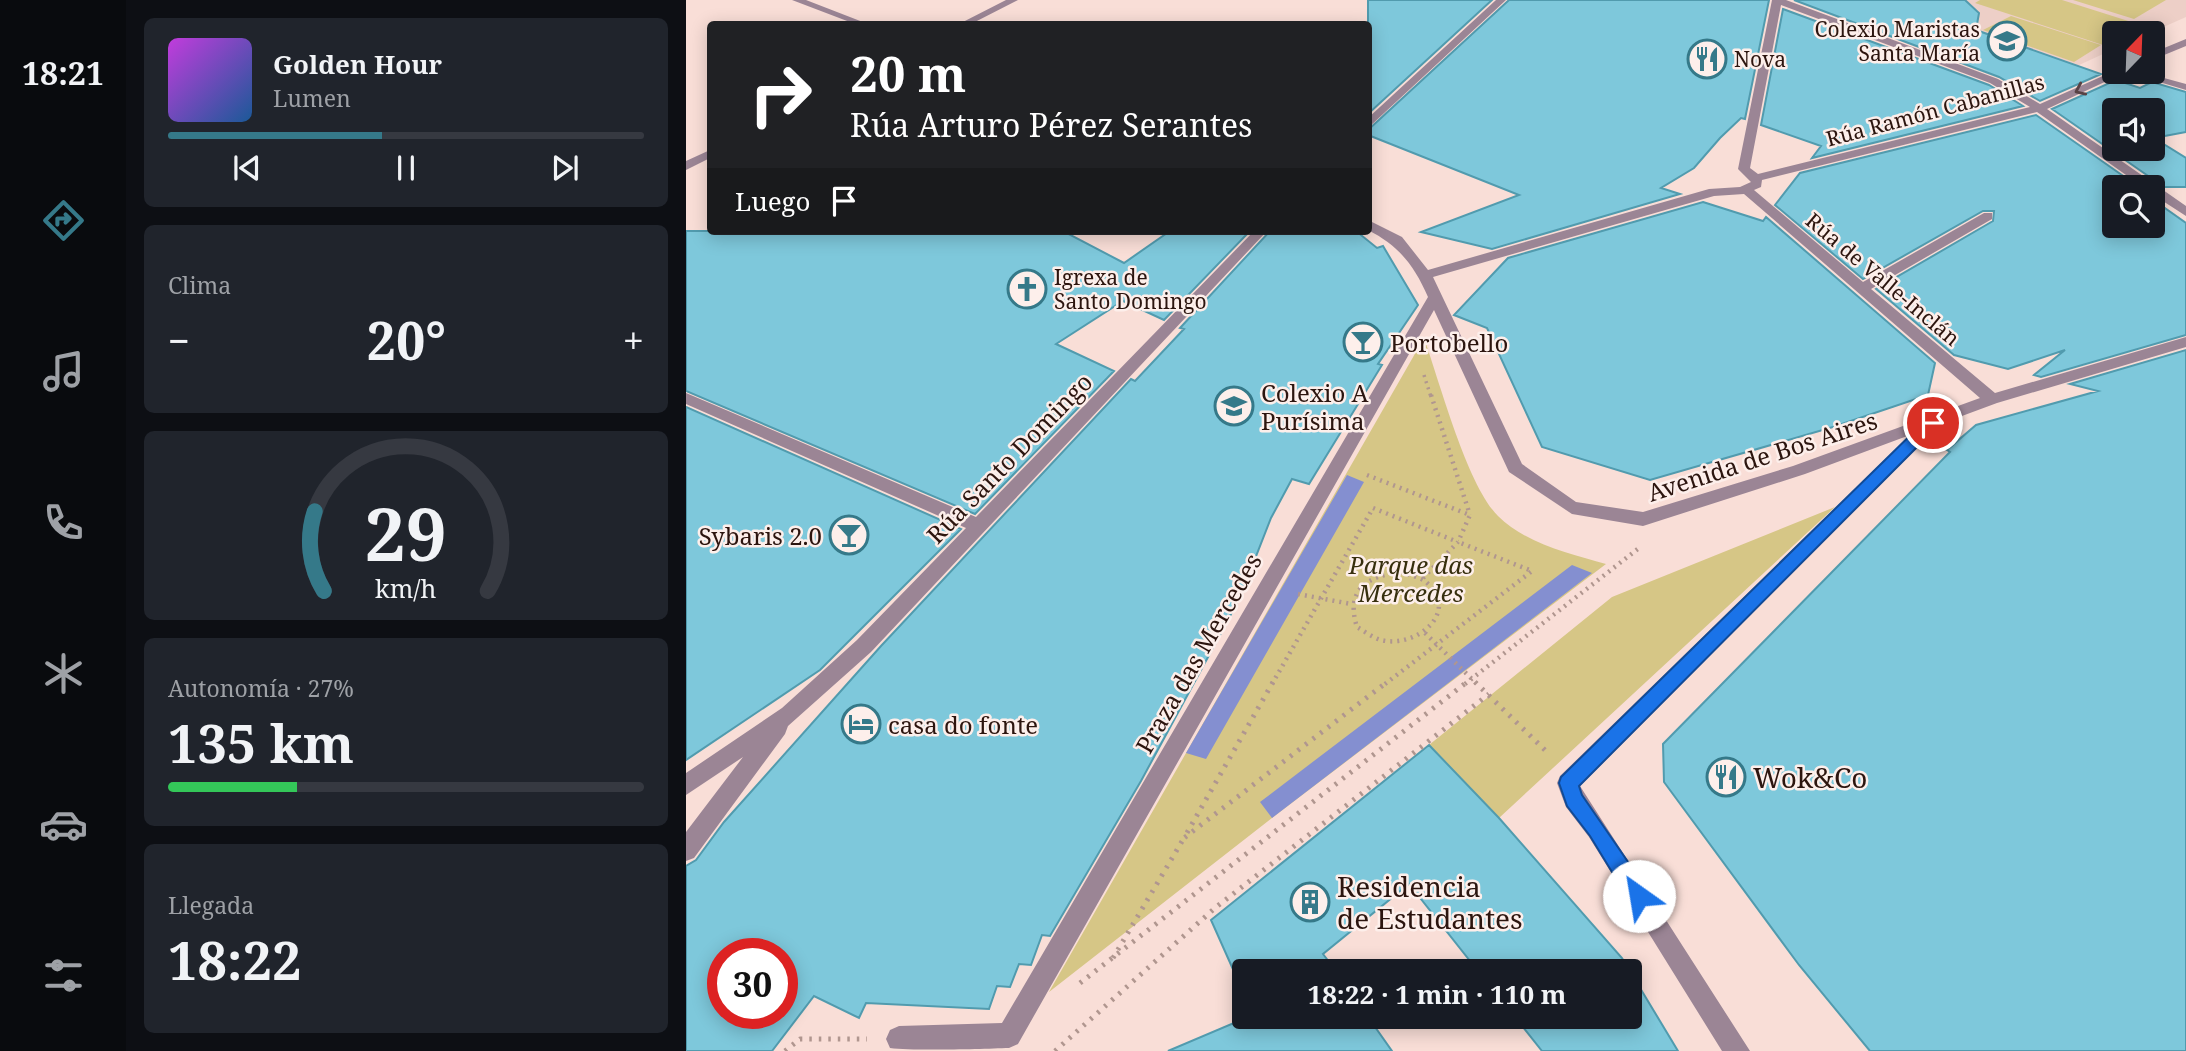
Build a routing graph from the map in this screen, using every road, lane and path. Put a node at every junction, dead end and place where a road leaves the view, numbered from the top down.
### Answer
1 (797, 0) edge
2 (1013, 0) edge
3 (1501, 0) edge
4 (1777, 0) edge
5 (855, 21) edge
6 (970, 21) edge
7 (2186, 42) edge
8 (2165, 51) edge
9 (2102, 80) edge
10 (2165, 81) edge
11 (2186, 87) edge
12 (2039, 107) junction
13 (1372, 121) edge
14 (707, 156) edge
15 (686, 166) edge
16 (2134, 175) edge
17 (1751, 184) junction
18 (2165, 197) edge
19 (2186, 212) edge
20 (1988, 216) dead end
21 (1372, 226) edge
22 (1257, 235) edge
23 (1425, 275) junction
24 (1863, 288) junction
25 (1435, 297) junction
26 (2186, 342) edge
27 (1420, 365) dead end
28 (686, 398) edge
29 (1992, 399) junction
30 (1933, 423) junction
31 (1360, 472) dead end
32 (1470, 515) junction
33 (977, 525) junction
34 (1458, 542) junction
35 (1643, 545) dead end
36 (1423, 578) junction
37 (1307, 596) dead end
38 (1320, 600) junction
39 (1352, 604) junction
40 (1425, 633) junction
41 (1437, 645) junction
42 (1472, 678) junction
43 (1489, 694) junction
44 (789, 714) junction
45 (1527, 732) dead end
46 (686, 785) edge
47 (1184, 838) junction
48 (686, 850) edge
49 (1111, 960) junction
50 (1070, 990) dead end
51 (899, 1039) joint
52 (785, 1051) edge
53 (1055, 1051) edge
54 (1738, 1051) edge

1 - 5 street
2 - 6 street
3 - 13 street
4 - 12 street
4 - 17 street
7 - 8 street
9 -> 12 street, Rúa Ramón Cabanillas
10 - 11 street
12 - 16 street
12 - 17 street, Rúa Ramón Cabanillas
14 - 15 street
17 - 23 street
17 - 24 street, Rúa de Valle-Inclán
18 - 19 street
20 - 24 street
21 - 23 street, Avenida de Bos Aires
22 - 33 street, Rúa Santo Domingo
23 - 25 street, Avenida de Bos Aires
24 - 29 street, Rúa de Valle-Inclán
25 - 30 street, Avenida de Bos Aires
25 - 51 street, Praza das Mercedes
26 - 29 street, Avenida de Bos Aires
27 - 32 path
28 - 33 street
29 - 30 street, Avenida de Bos Aires
30 - 54 street
31 - 32 path
32 - 34 path
33 - 44 street, Rúa Santo Domingo
34 - 36 path
34 - 38 path
34 - 41 path
35 - 42 path
36 - 39 path
36 - 40 path
37 - 38 path
38 - 39 path
38 - 47 path
39 - 40 path
40 - 41 path
41 - 42 path
41 - 47 path
42 - 43 path
42 - 49 path
43 - 45 path
43 - 53 path
44 - 46 street
44 - 48 street
47 - 49 path
49 - 50 path
51 - 52 path

